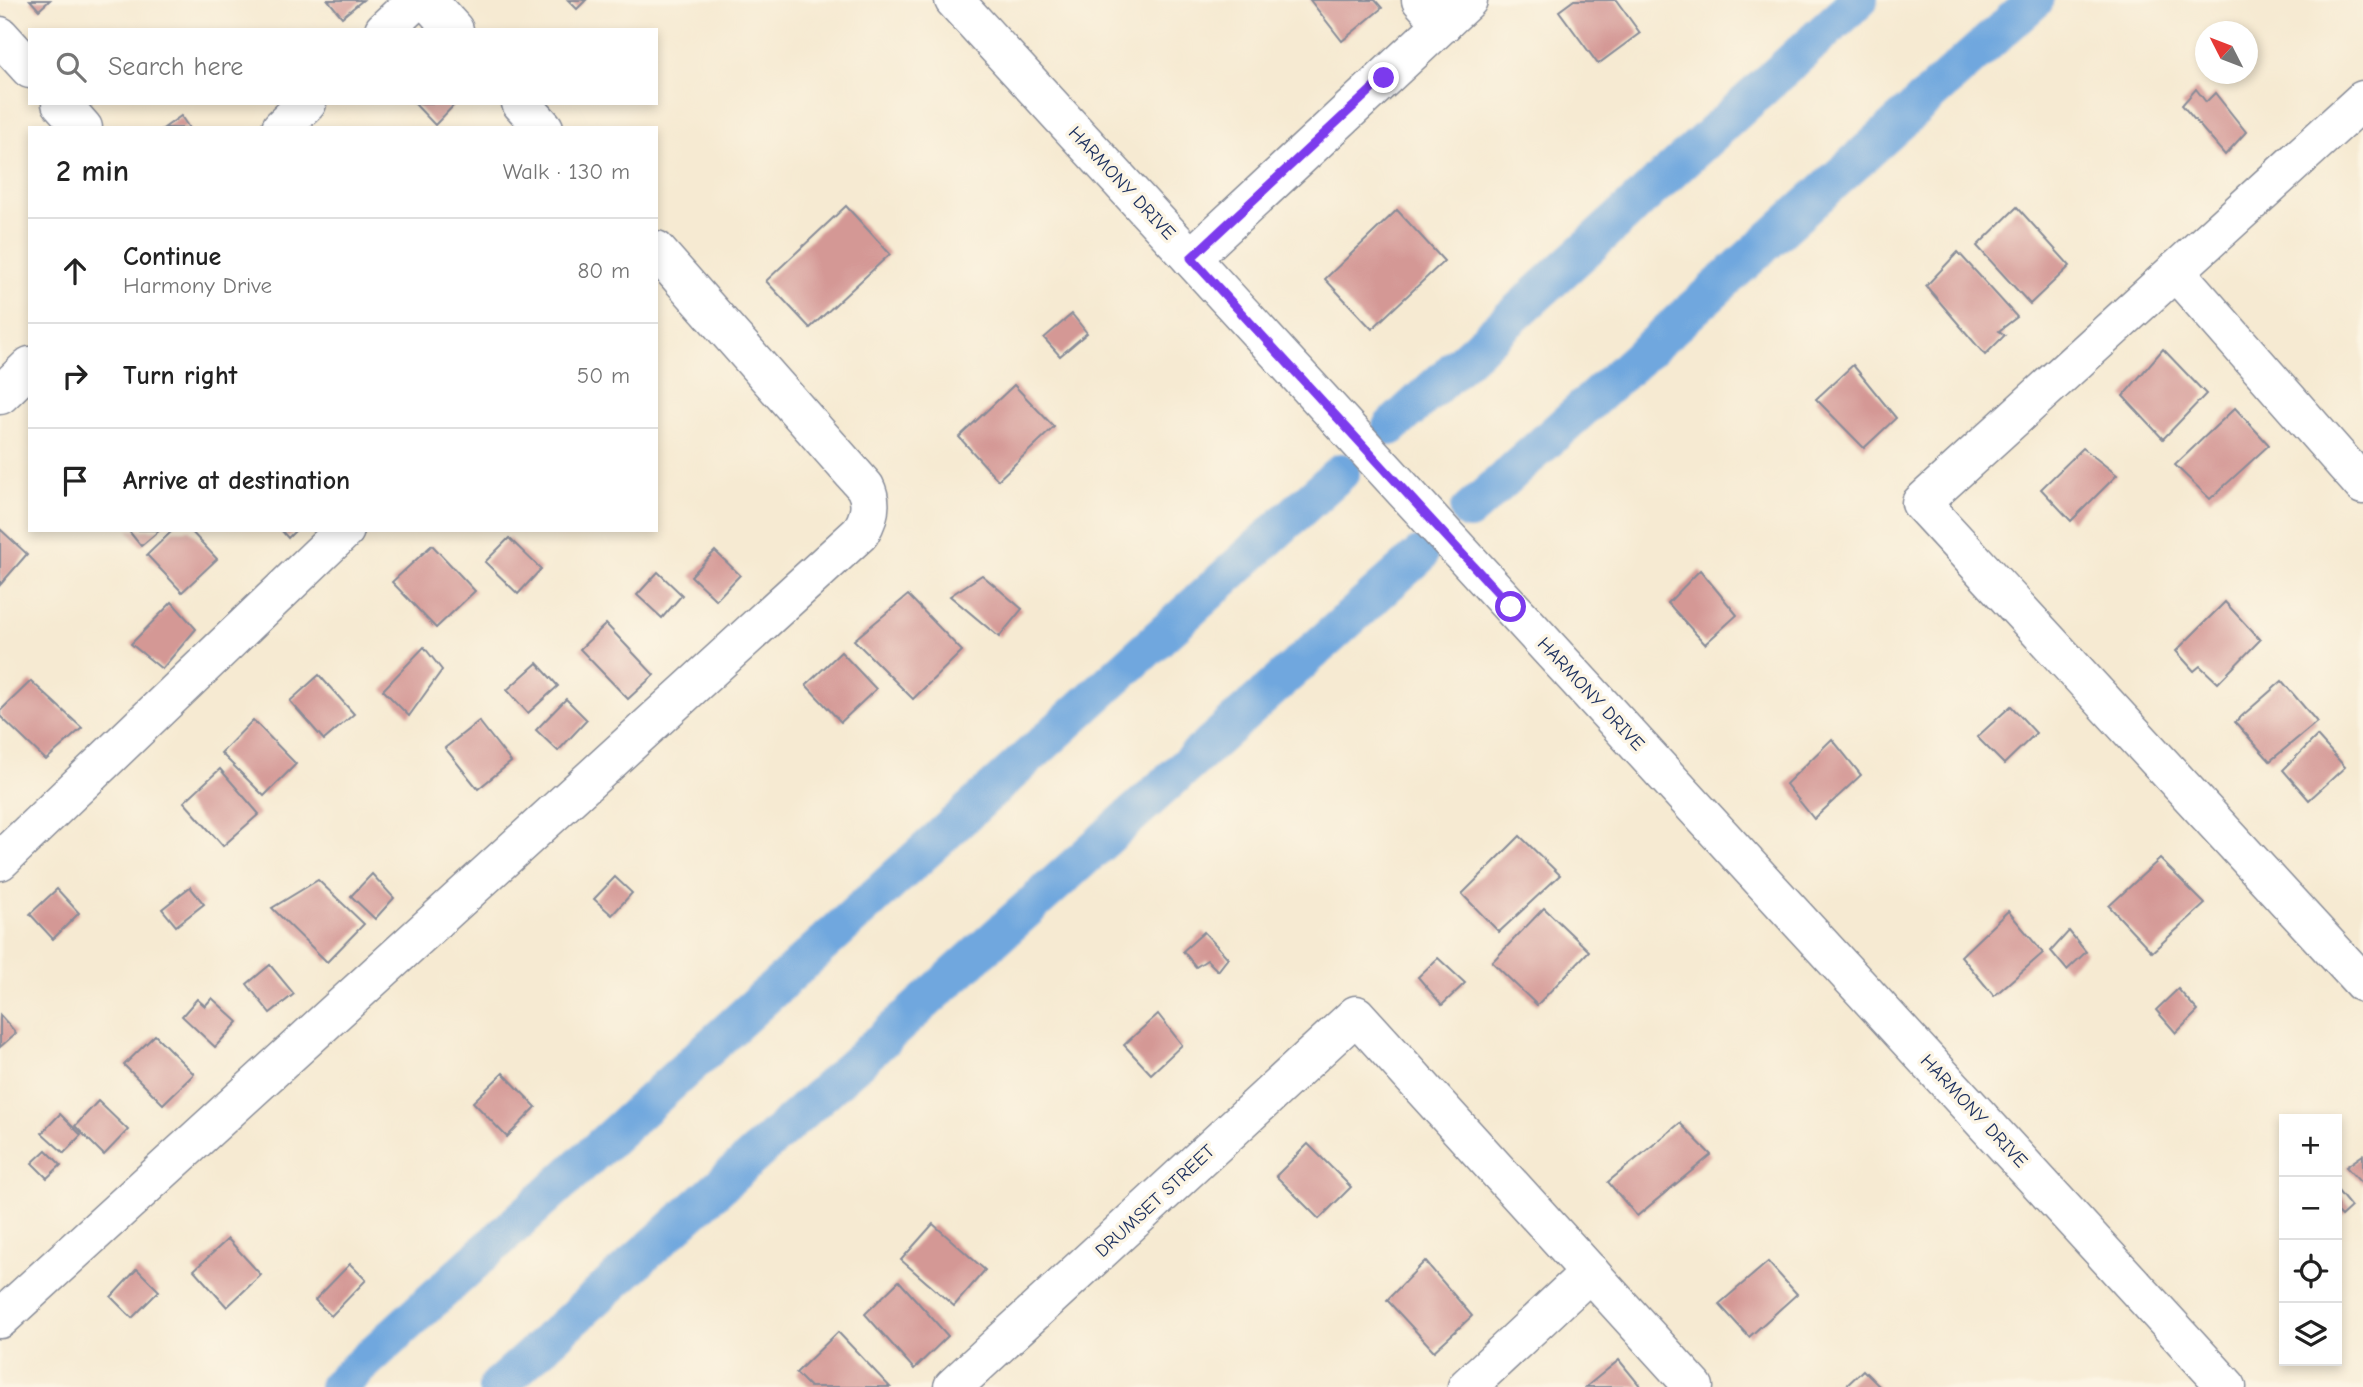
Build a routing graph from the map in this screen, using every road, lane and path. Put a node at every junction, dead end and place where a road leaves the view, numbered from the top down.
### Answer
1 (415, 0) edge
2 (426, 0) edge
3 (954, 0) edge
4 (1444, 8) edge
5 (386, 28) edge
6 (452, 28) edge
7 (0, 36) edge
8 (28, 67) edge
9 (2363, 100) edge
10 (63, 105) edge
11 (305, 105) edge
12 (524, 105) edge
13 (81, 126) edge
14 (283, 126) edge
15 (542, 126) edge
16 (658, 252) edge
17 (1191, 258) junction
18 (2175, 271) junction
19 (28, 368) edge
20 (0, 395) edge
21 (2363, 485) edge
22 (343, 532) edge
23 (0, 861) edge
24 (2363, 983) edge
25 (1590, 1272) junction
26 (0, 1319) edge
27 (953, 1387) edge
28 (1467, 1387) edge
29 (1694, 1387) edge
30 (2227, 1387) edge

1 - 5 street
2 - 6 street
3 - 17 street, HARMONY DRIVE
4 - 17 street
7 - 8 street
9 - 18 street
10 - 13 street
11 - 14 street
12 - 15 street
16 - 26 street
17 - 30 street, HARMONY DRIVE
18 - 21 street
18 - 24 street
19 - 20 street
22 - 23 street
25 - 27 street, DRUMSET STREET
25 - 28 street
25 - 29 street

